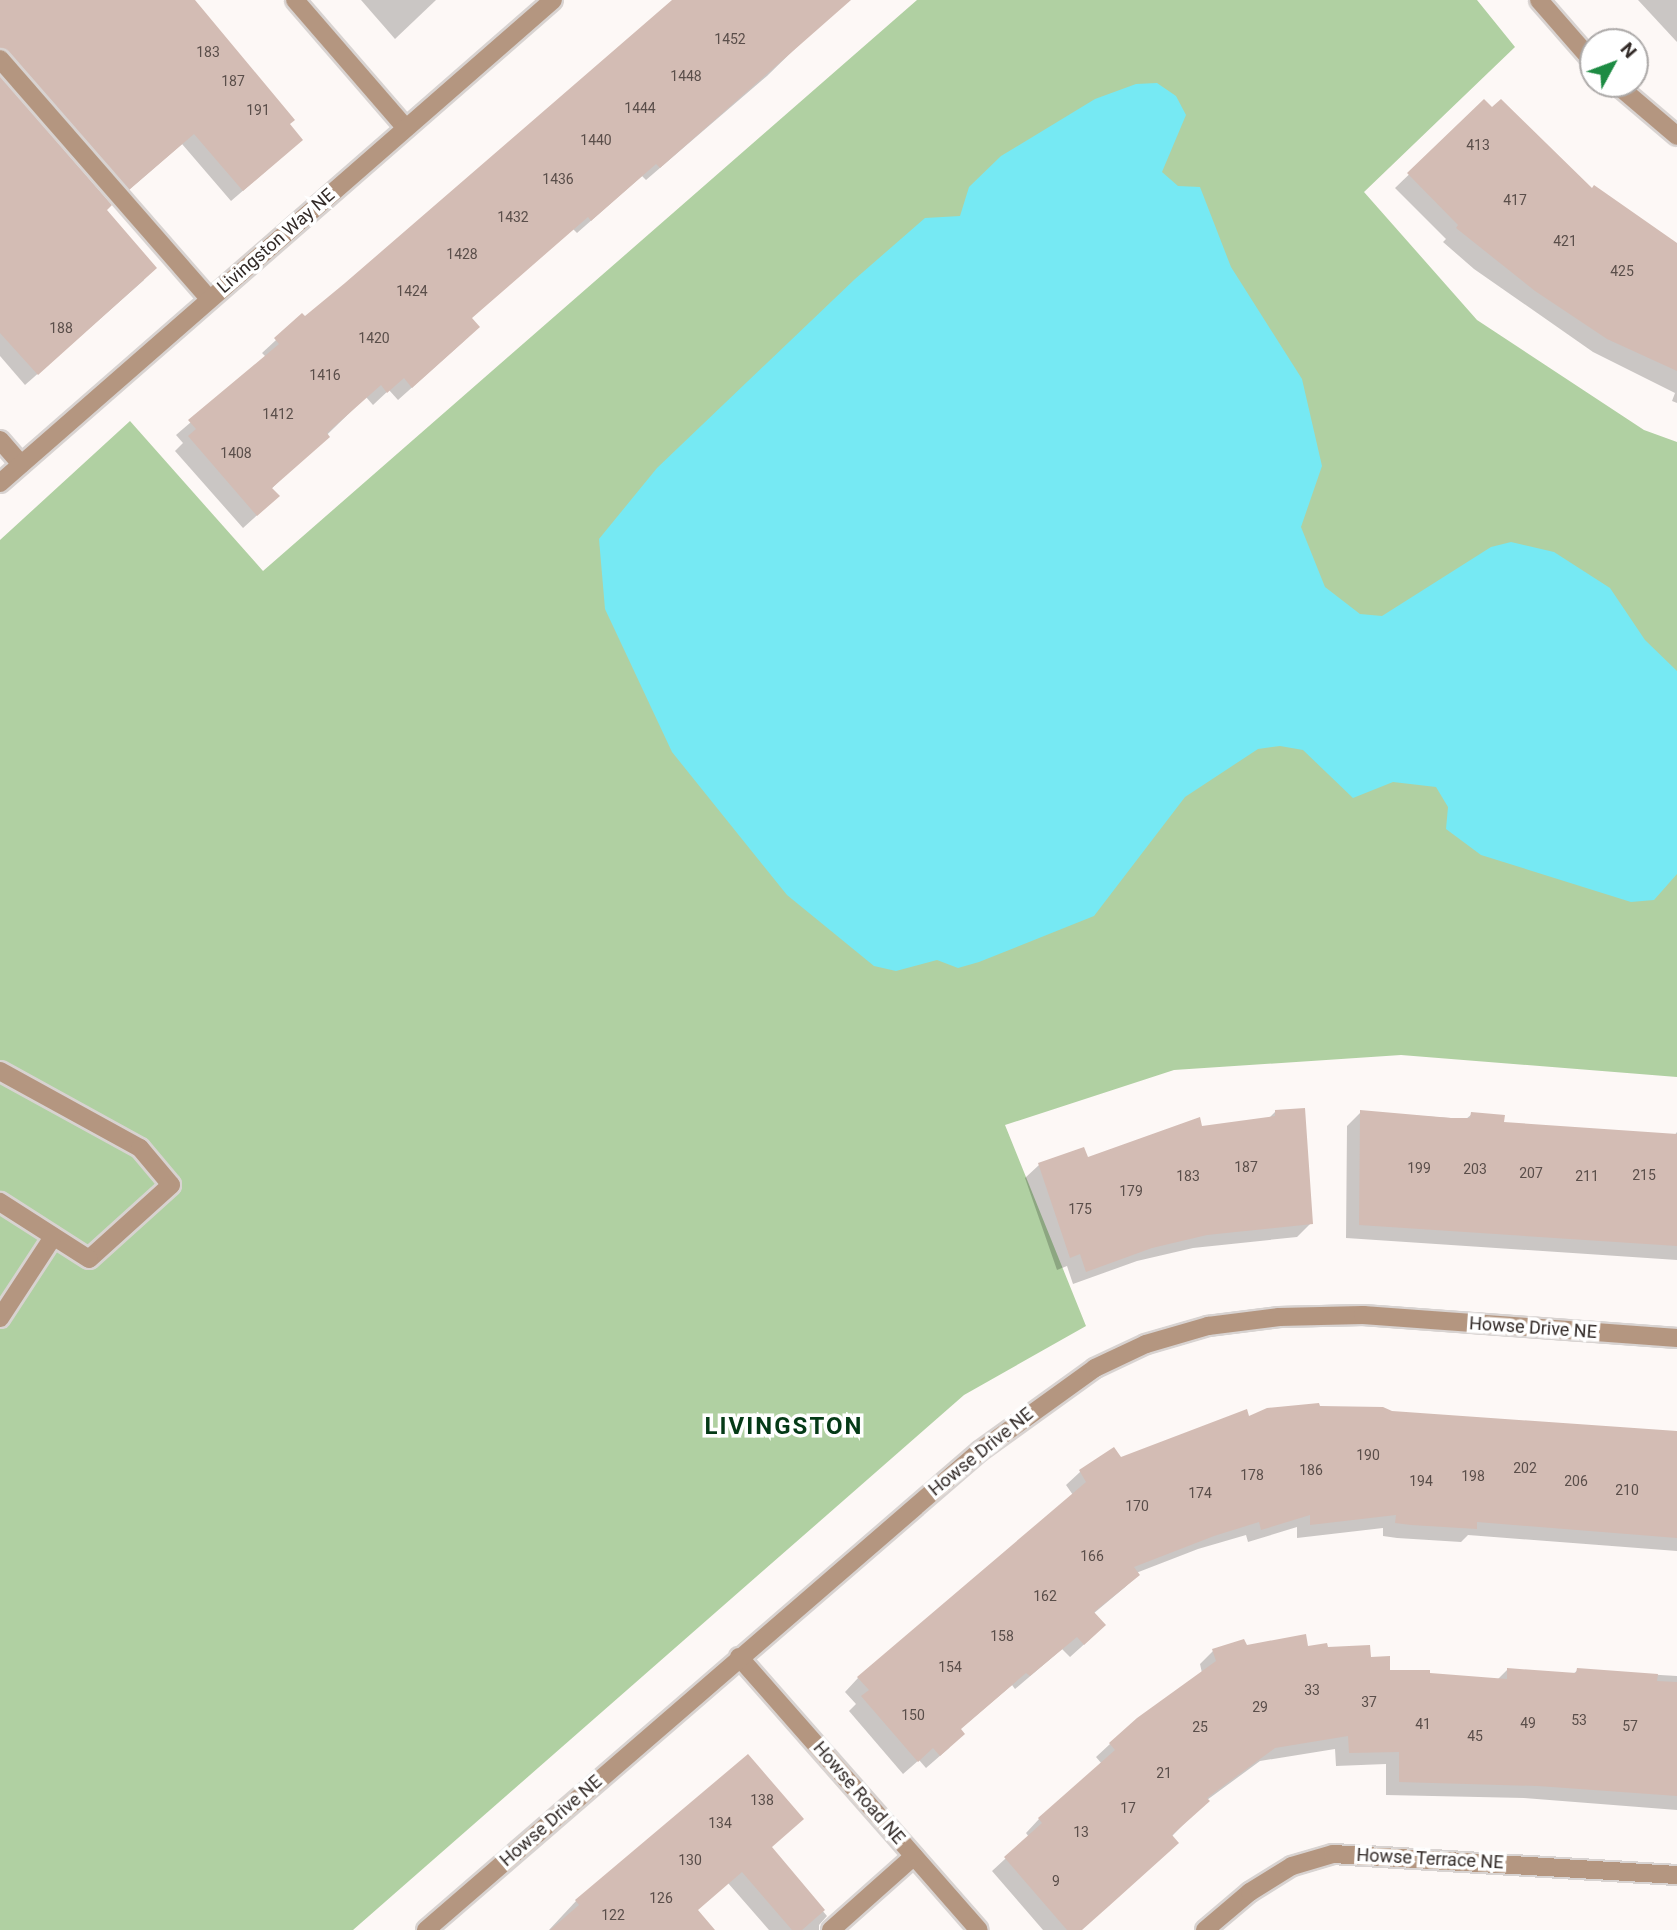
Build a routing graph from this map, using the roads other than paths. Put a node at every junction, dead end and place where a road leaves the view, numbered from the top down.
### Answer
1 (295, 0) edge
2 (553, 0) edge
3 (1539, 0) edge
4 (1579, 46) edge
5 (0, 59) edge
6 (1632, 98) edge
7 (405, 127) junction
8 (1677, 136) edge
9 (209, 299) junction
10 (0, 440) edge
11 (21, 464) junction
12 (0, 484) edge
13 (0, 1071) edge
14 (0, 1202) edge
15 (53, 1237) junction
16 (0, 1318) edge
17 (1677, 1338) edge
18 (739, 1657) junction
19 (914, 1856) junction
20 (1677, 1875) edge
21 (426, 1930) edge
22 (831, 1930) edge
23 (979, 1930) edge
24 (1205, 1930) edge

1 - 7 street
2 - 7 street, Livingston Way NE
3 - 4 street
5 - 9 street
6 - 8 street
7 - 9 street, Livingston Way NE
9 - 11 street, Livingston Way NE
10 - 11 street
11 - 12 street, Livingston Way NE
13 - 15 street
14 - 15 street
15 - 16 street
17 - 18 street, Howse Drive NE
18 - 19 street, Howse Road NE
18 - 21 street, Howse Drive NE
19 - 22 street
19 - 23 street, Howse Road NE
20 - 24 street, Howse Terrace NE

